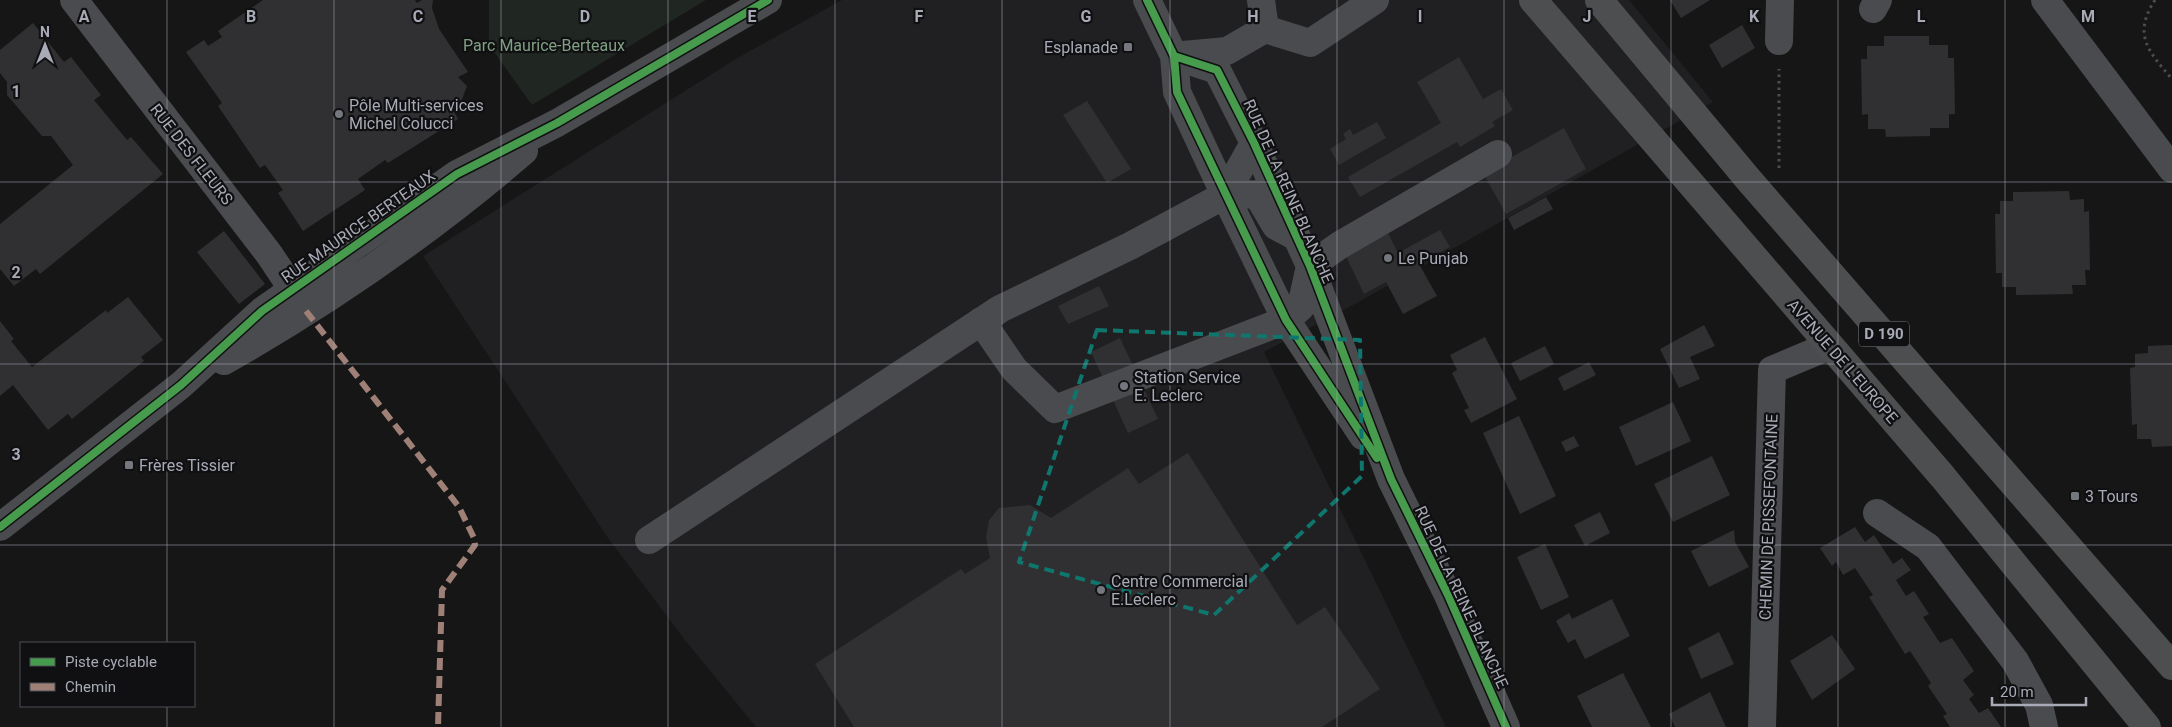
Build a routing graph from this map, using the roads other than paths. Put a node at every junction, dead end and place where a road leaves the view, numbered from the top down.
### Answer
1 (74, 0) edge
2 (768, 0) edge
3 (1147, 0) edge
4 (1261, 0) edge
5 (1375, 0) edge
6 (1533, 0) edge
7 (1599, 0) edge
8 (1780, 0) edge
9 (2044, 0) edge
10 (1265, 29) junction
11 (1780, 41) road end
12 (1174, 56) junction
13 (1254, 143) junction
14 (1498, 154) dead end
15 (2172, 169) edge
16 (1225, 195) junction
17 (1295, 236) junction
18 (1310, 266) junction
19 (299, 300) junction
20 (1286, 320) junction
21 (981, 321) junction
22 (1830, 346) junction
23 (1391, 479) junction
24 (1877, 513) dead end
25 (0, 527) edge
26 (649, 540) dead end
27 (2172, 666) edge
28 (1506, 727) edge
29 (1762, 727) edge
30 (2044, 727) edge
31 (2147, 727) edge

1 - 19 street, RUE DES FLEURS
2 - 19 street
3 - 12 street, RUE DE LA REINE BLANCHE
4 - 10 street
5 - 10 street
6 - 22 main road, AVENUE DE L'EUROPE / D 190
7 - 27 main road, D 190
8 - 11 street
9 - 15 street
10 - 12 street
12 - 13 street, RUE DE LA REINE BLANCHE
12 - 16 street, RUE DE LA REINE BLANCHE
13 - 16 street
13 - 17 street, RUE DE LA REINE BLANCHE
14 - 18 street
16 - 17 street
16 - 20 street, RUE DE LA REINE BLANCHE
16 - 21 street
17 - 18 street, RUE DE LA REINE BLANCHE
18 - 20 street
18 - 23 street, RUE DE LA REINE BLANCHE
19 - 25 street
20 - 21 street
20 - 23 street, RUE DE LA REINE BLANCHE
21 - 26 street
22 - 29 street, CHEMIN DE PISSEFONTAINE
22 - 31 main road, AVENUE DE L'EUROPE / D 190
23 - 28 street, RUE DE LA REINE BLANCHE
24 - 30 street

